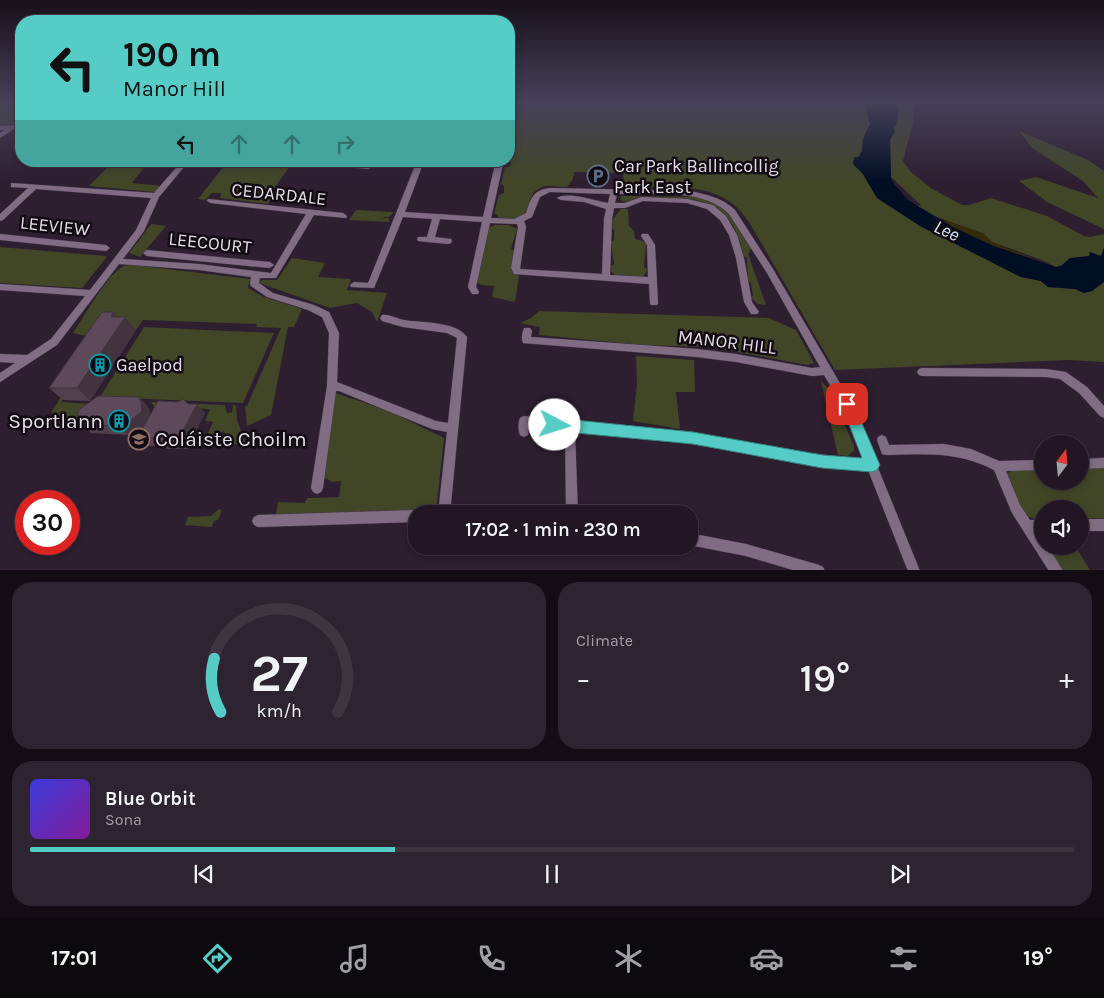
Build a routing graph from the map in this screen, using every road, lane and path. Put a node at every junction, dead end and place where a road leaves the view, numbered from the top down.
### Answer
1 (0, 128) edge
2 (12, 128) junction
3 (15, 128) edge
4 (0, 136) edge
5 (181, 167) edge
6 (419, 167) edge
7 (498, 167) edge
8 (14, 185) dead end
9 (34, 186) junction
10 (614, 191) junction
11 (156, 196) junction
12 (561, 198) dead end
13 (211, 201) dead end
14 (612, 206) junction
15 (311, 213) junction
16 (400, 214) junction
17 (343, 216) dead end
18 (437, 217) junction
19 (0, 218) edge
20 (487, 220) junction
21 (520, 221) junction
22 (645, 236) dead end
23 (0, 237) edge
24 (448, 241) dead end
25 (106, 248) dead end
26 (147, 253) dead end
27 (205, 258) junction
28 (116, 261) junction
29 (270, 265) dead end
30 (199, 267) junction
31 (256, 275) junction
32 (606, 277) junction
33 (653, 281) junction
34 (354, 284) dead end
35 (0, 287) edge
36 (475, 292) dead end
37 (90, 293) junction
38 (654, 302) dead end
39 (754, 312) dead end
40 (385, 318) dead end
41 (527, 331) dead end
42 (0, 358) edge
43 (27, 359) junction
44 (828, 370) junction
45 (922, 372) dead end
46 (0, 378) edge
47 (332, 386) junction
48 (1104, 413) edge
49 (570, 426) junction
50 (453, 428) junction
51 (524, 432) dead end
52 (882, 440) dead end
53 (1104, 463) edge
54 (1089, 464) edge
55 (872, 465) junction
56 (1034, 465) edge
57 (998, 466) junction
58 (318, 488) dead end
59 (445, 505) edge
60 (572, 505) edge
61 (408, 516) edge
62 (258, 521) dead end
63 (1089, 525) edge
64 (1104, 525) edge
65 (1027, 526) junction
66 (1034, 526) edge
67 (698, 541) edge
68 (819, 570) edge
69 (914, 570) edge
70 (1057, 570) edge

1 - 2 street
2 - 3 street
2 - 4 street
5 - 11 street
6 - 16 street
7 - 20 street
8 - 9 street, LEEVIEW
9 - 11 street, LEEVIEW
9 - 19 street, LEEVIEW
10 - 14 street
10 - 21 street
10 - 44 street
11 - 28 street
12 - 14 street
13 - 15 street, CEDARDALE
14 - 32 street
14 - 39 street
15 - 17 street, CEDARDALE
15 - 31 street
16 - 18 street
16 - 34 street
18 - 20 street
18 - 24 street
20 - 21 street
20 - 36 street
21 - 32 street
22 - 33 street
23 - 25 street, LEEVIEW
26 - 27 street, LEECOURT
27 - 29 street, LEECOURT
27 - 30 street
28 - 30 street
28 - 37 street
30 - 31 street
31 - 47 street
32 - 33 street
33 - 38 street
35 - 37 street
37 - 43 street
40 - 50 street
41 - 44 street, MANOR HILL
42 - 43 street
43 - 46 street
44 - 55 street
45 - 48 street
47 - 50 street
47 - 58 street
49 - 51 street
49 - 55 street
49 - 60 street
50 - 59 street
52 - 57 street
53 - 54 street
55 - 69 street
56 - 57 street
57 - 65 street
61 - 62 street
63 - 64 street
65 - 66 street
65 - 70 street
67 - 68 street

